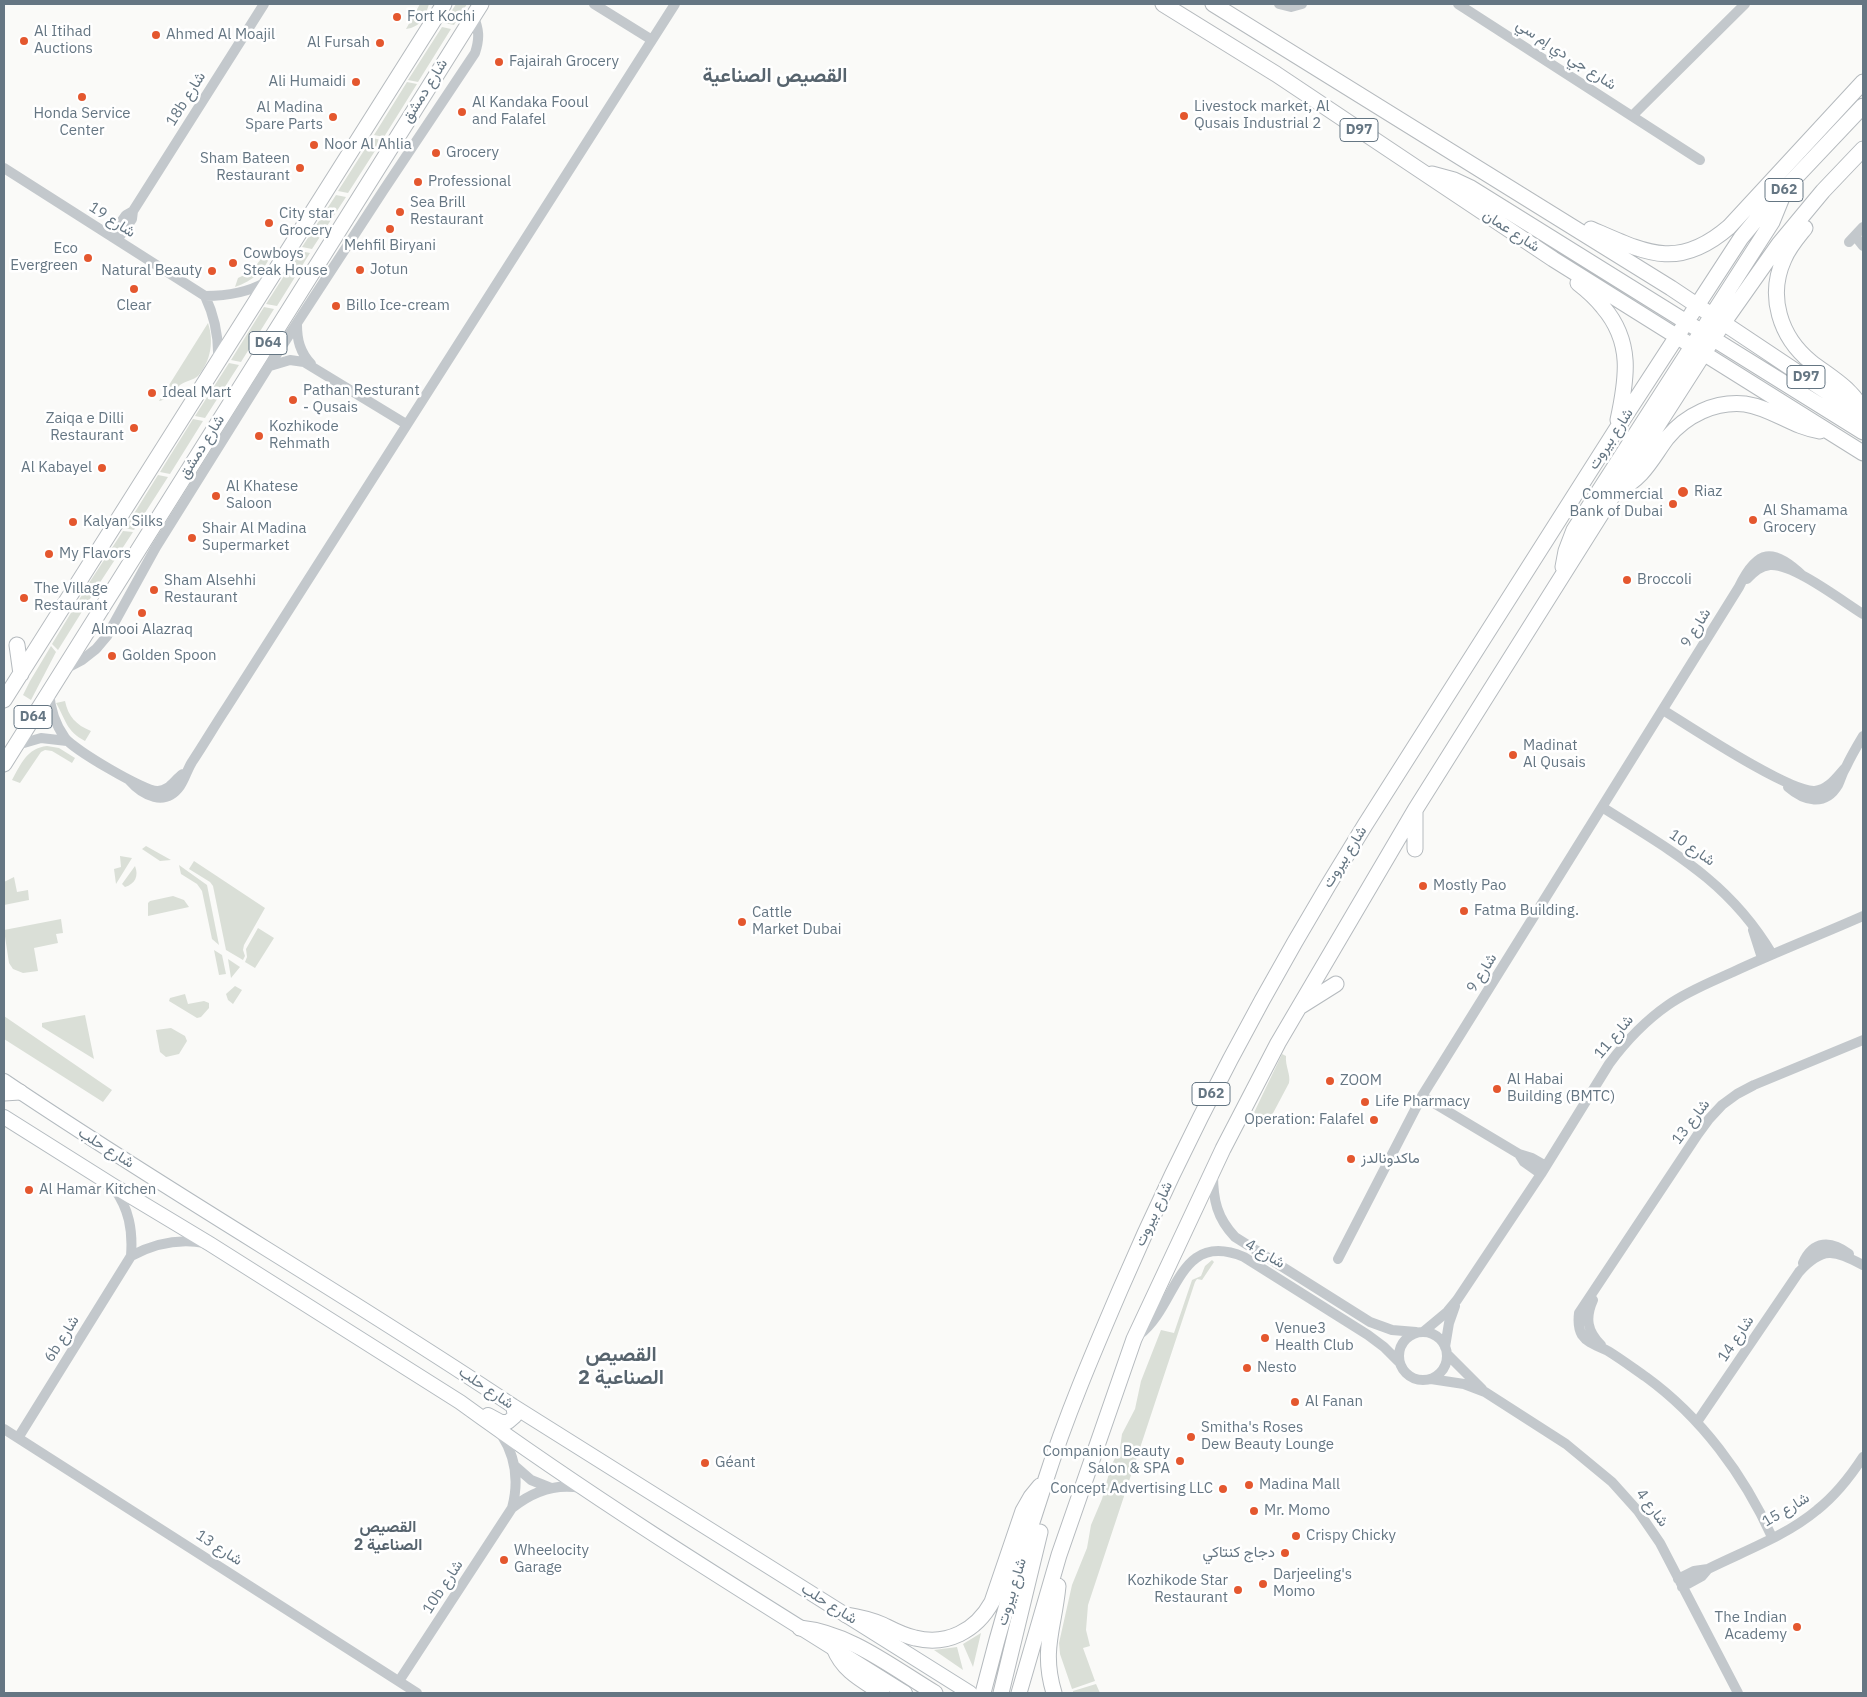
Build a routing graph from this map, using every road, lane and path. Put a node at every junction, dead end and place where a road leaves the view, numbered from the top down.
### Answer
1 (264, 4) edge
2 (444, 4) edge
3 (594, 4) edge
4 (675, 4) edge
5 (1163, 4) edge
6 (1214, 4) edge
7 (1279, 4) edge
8 (1302, 4) edge
9 (1458, 4) edge
10 (1745, 4) edge
11 (477, 9) edge
12 (652, 40) junction
13 (1863, 82) edge
14 (1863, 106) edge
15 (1632, 116) junction
16 (1863, 149) edge
17 (1700, 160) dead end
18 (4, 168) edge
19 (1420, 171) junction
20 (1785, 189) junction
21 (1823, 190) junction
22 (1565, 223) junction
23 (1863, 228) edge
24 (114, 238) junction
25 (1863, 246) edge
26 (1553, 259) junction
27 (270, 280) junction
28 (205, 296) junction
29 (1697, 306) junction
30 (1718, 319) junction
31 (1687, 322) junction
32 (297, 325) junction
33 (1707, 335) junction
34 (1677, 337) junction
35 (1691, 346) junction
36 (1704, 354) junction
37 (218, 361) junction
38 (311, 365) junction
39 (269, 366) junction
40 (1863, 411) edge
41 (1863, 416) edge
42 (406, 424) junction
43 (1616, 430) junction
44 (1863, 432) edge
45 (1831, 433) junction
46 (1863, 453) edge
47 (1615, 492) junction
48 (1563, 574) junction
49 (1863, 614) edge
50 (17, 645) dead end
51 (62, 671) junction
52 (21, 674) junction
53 (49, 691) junction
54 (4, 700) edge
55 (1662, 710) junction
56 (1863, 736) edge
57 (67, 741) junction
58 (15, 745) junction
59 (4, 764) edge
60 (1602, 807) junction
61 (1415, 810) junction
62 (1415, 849) dead end
63 (1863, 916) edge
64 (1767, 956) junction
65 (1336, 984) dead end
66 (1298, 1008) junction
67 (1863, 1040) edge
68 (4, 1082) edge
69 (20, 1092) junction
70 (4, 1093) edge
71 (1422, 1096) junction
72 (4, 1117) edge
73 (1214, 1169) junction
74 (1543, 1170) junction
75 (112, 1185) junction
76 (210, 1244) junction
77 (132, 1256) junction
78 (1338, 1258) dead end
79 (1863, 1265) edge
80 (1457, 1300) junction
81 (1420, 1332) junction
82 (1134, 1338) junction
83 (1446, 1351) junction
84 (1399, 1362) junction
85 (1431, 1379) junction
86 (1485, 1392) junction
87 (460, 1402) junction
88 (513, 1406) junction
89 (1697, 1422) junction
90 (4, 1429) edge
91 (500, 1431) junction
92 (18, 1438) junction
93 (1863, 1457) edge
94 (515, 1466) junction
95 (1045, 1481) junction
96 (551, 1488) junction
97 (587, 1489) junction
98 (512, 1508) junction
99 (1772, 1537) junction
100 (1059, 1555) junction
101 (1680, 1583) junction
102 (846, 1615) junction
103 (800, 1628) junction
104 (834, 1648) junction
105 (399, 1681) junction
106 (417, 1693) edge
107 (882, 1693) edge
108 (905, 1693) edge
109 (935, 1693) edge
110 (970, 1693) edge
111 (983, 1693) edge
112 (1001, 1693) edge
113 (1019, 1693) edge
114 (1054, 1693) edge
115 (1738, 1693) edge

1 - 24 street, 18b شارع
2 - 27 main road, شارع دمشق / D64
3 - 12 street
4 - 12 street
5 - 19 main road, شارع عمان / D97
6 - 22 main road, D97
7 - 8 street
9 - 15 street, شارع جي دي إم سي
10 - 15 street
11 - 32 street
11 - 51 main road, شارع دمشق / D64
12 - 42 street
13 - 22 main road
14 - 20 main road, شارع بيروت / D62
15 - 17 street, شارع جي دي إم سي
16 - 21 main road, D62
18 - 24 street, شارع 19
19 - 26 main road, شارع عمان / D97
19 - 31 main road
20 - 29 main road, شارع بيروت / D62
20 - 30 main road
21 - 30 main road, D62
21 - 40 main road
22 - 29 main road, D97
23 - 25 street
24 - 28 street, شارع 19
26 - 34 main road, شارع عمان / D97
26 - 43 main road
27 - 28 street
27 - 37 main road, شارع دمشق / D64
28 - 37 street
29 - 30 main road, D97
29 - 31 main road, شارع بيروت / D62
30 - 33 main road
30 - 41 main road, D97
31 - 33 main road
31 - 34 main road, شارع بيروت / D62
32 - 38 street
32 - 39 street
33 - 35 main road
33 - 36 main road, D62
33 - 44 main road
34 - 35 main road, شارع عمان / D97
34 - 43 main road, شارع بيروت / D62
35 - 36 main road, شارع عمان / D97
35 - 48 main road
36 - 45 main road, شارع عمان / D97
36 - 47 main road, D62
37 - 52 main road, شارع دمشق / D64
38 - 39 street
38 - 42 street
39 - 51 street
42 - 57 street
43 - 95 main road, شارع بيروت / D62
45 - 46 main road, شارع عمان / D97
45 - 47 main road
47 - 48 main road, D62
48 - 61 main road, D62
49 - 55 street, شارع 9
50 - 52 main road
51 - 53 main road, شارع دمشق / D64
52 - 54 main road, شارع دمشق / D64
53 - 57 street
53 - 58 main road, شارع دمشق / D64
55 - 56 street
55 - 60 street, شارع 9
57 - 58 street
58 - 59 main road, شارع دمشق / D64
60 - 64 street, شارع 10
60 - 71 street, شارع 9
61 - 62 main road
61 - 66 main road, D62
63 - 64 street, شارع 11
64 - 74 street, شارع 11
65 - 66 main road
66 - 73 main road, D62
67 - 89 street, شارع 13
68 - 69 street, شارع حلب
69 - 70 main road
69 - 88 street, شارع حلب
71 - 74 street
71 - 78 street, شارع 9
72 - 75 street, شارع حلب
73 - 81 street, شارع 4
73 - 82 main road, D62
74 - 80 street, شارع 11
75 - 76 street, شارع حلب
75 - 77 street
76 - 77 street
76 - 87 street, شارع حلب
77 - 92 street, 6b شارع
79 - 89 street, شارع 14
80 - 81 street, شارع 11
80 - 83 street, شارع 11
81 - 83 street
81 - 84 street
82 - 84 street, شارع 4
82 - 100 main road, D62
83 - 85 street
83 - 86 street, شارع 4
84 - 85 street
85 - 86 street, شارع 4
86 - 101 street, شارع 4
87 - 88 street
87 - 91 street, شارع حلب
88 - 102 street, شارع حلب
89 - 99 street, شارع 13
90 - 92 street, شارع 13
91 - 94 street, 10b شارع
91 - 97 street, شارع حلب
92 - 105 street, شارع 13
93 - 99 street, شارع 15
94 - 96 street
94 - 98 street, 10b شارع
95 - 102 main road
95 - 111 main road, شارع بيروت / D62
95 - 112 main road
96 - 97 street, 10b شارع
96 - 98 street, 10b شارع
97 - 103 street, شارع حلب
98 - 105 street, 10b شارع
99 - 101 street, شارع 15
100 - 113 main road, D62
100 - 114 main road
101 - 115 street, شارع 4
102 - 110 street, شارع حلب
103 - 104 street, شارع حلب
103 - 109 main road
104 - 107 main road
104 - 108 street, شارع حلب
105 - 106 street, شارع 13

